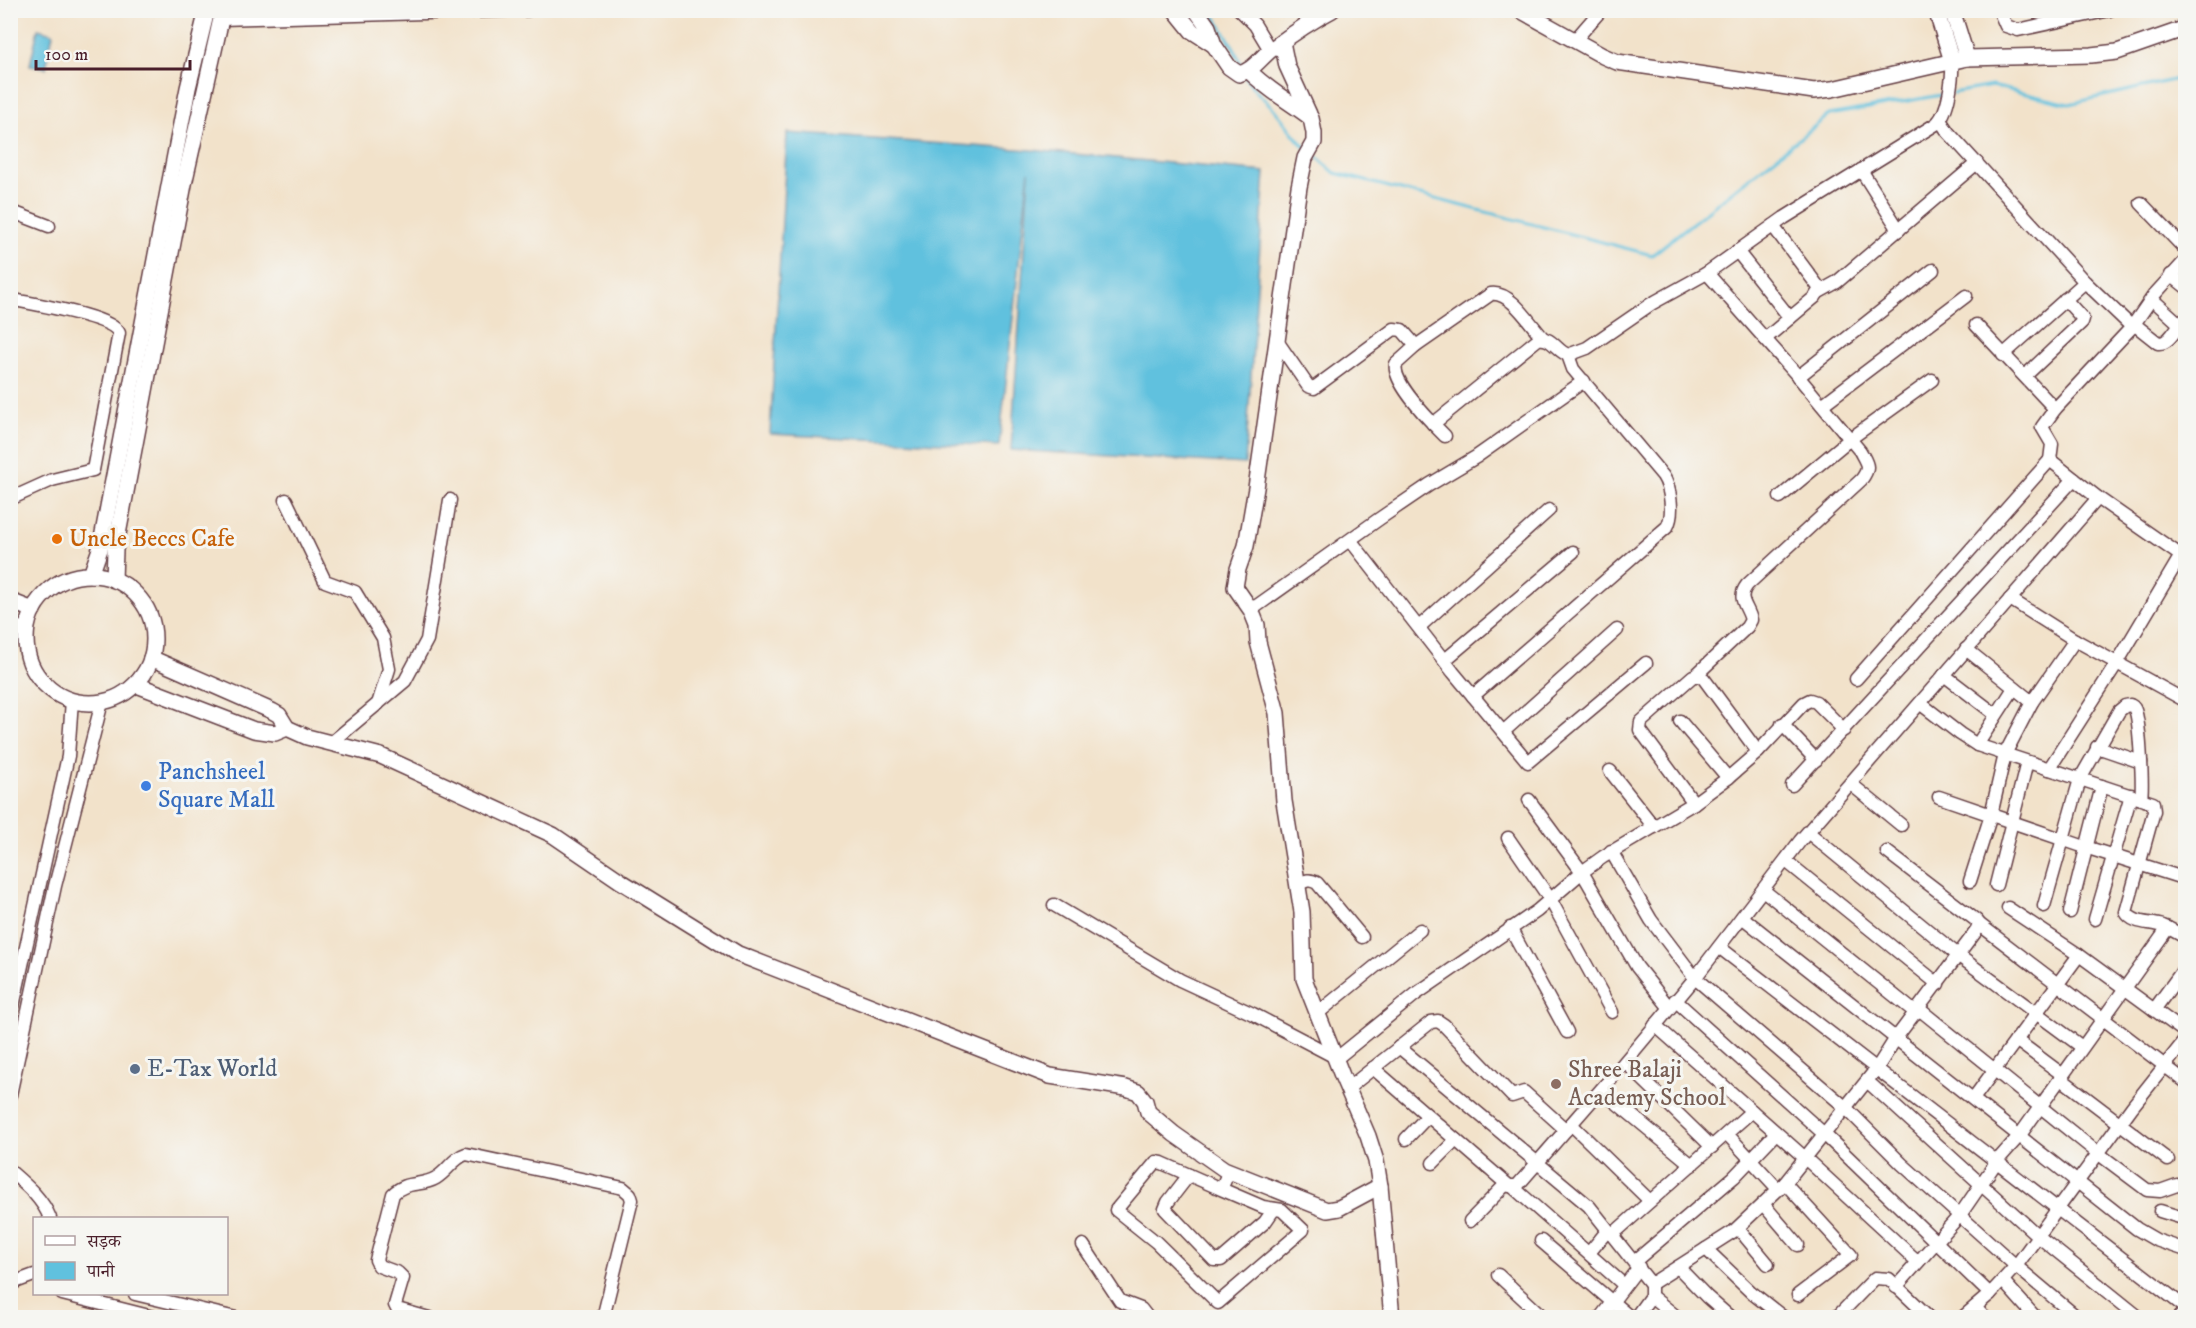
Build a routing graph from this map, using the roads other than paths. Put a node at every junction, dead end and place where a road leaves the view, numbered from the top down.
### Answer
1 (207, 10) edge
2 (238, 10) edge
3 (290, 10) edge
4 (528, 10) edge
5 (1175, 10) edge
6 (1196, 10) edge
7 (1240, 10) edge
8 (1332, 10) edge
9 (1520, 10) edge
10 (1601, 10) edge
11 (1936, 10) edge
12 (1952, 10) edge
13 (1999, 10) edge
14 (2110, 10) edge
15 (222, 15) edge
16 (2186, 28) edge
17 (1575, 39) junction
18 (1214, 45) junction
19 (1276, 46) junction
20 (1957, 64) junction
21 (1244, 72) junction
22 (1942, 115) junction
23 (1311, 118) junction
24 (1977, 163) junction
25 (1861, 170) junction
26 (2141, 203) dead end
27 (10, 211) edge
28 (49, 225) dead end
29 (1773, 226) junction
30 (1899, 230) junction
31 (2186, 250) edge
32 (1737, 251) junction
33 (2186, 260) edge
34 (1933, 270) dead end
35 (1707, 273) junction
36 (2171, 275) junction
37 (2085, 282) junction
38 (2186, 287) edge
39 (1819, 292) junction
40 (1966, 296) dead end
41 (10, 299) edge
42 (2065, 299) junction
43 (2152, 299) junction
44 (1790, 318) junction
45 (1976, 325) dead end
46 (2133, 326) junction
47 (2183, 327) edge
48 (1543, 338) junction
49 (1765, 339) junction
50 (1277, 341) junction
51 (1416, 346) junction
52 (1568, 355) junction
53 (2003, 355) junction
54 (135, 358) junction
55 (151, 363) junction
56 (2025, 376) junction
57 (1798, 377) junction
58 (1932, 380) dead end
59 (1584, 381) junction
60 (110, 385) junction
61 (129, 389) junction
62 (1821, 405) junction
63 (2055, 409) junction
64 (1433, 424) junction
65 (1445, 436) dead end
66 (1850, 439) junction
67 (2050, 460) junction
68 (2074, 479) junction
69 (1780, 497) dead end
70 (2098, 498) junction
71 (10, 499) edge
72 (286, 500) dead end
73 (450, 500) dead end
74 (1549, 510) dead end
75 (1351, 541) junction
76 (2183, 551) edge
77 (1573, 552) dead end
78 (91, 575) junction
79 (114, 580) junction
80 (2010, 599) junction
81 (10, 601) edge
82 (33, 609) junction
83 (1251, 610) junction
84 (10, 625) edge
85 (1419, 627) junction
86 (1617, 630) dead end
87 (26, 632) junction
88 (2076, 640) junction
89 (1966, 649) junction
90 (151, 658) junction
91 (1445, 660) junction
92 (1646, 663) dead end
93 (2117, 663) junction
94 (1696, 675) junction
95 (1944, 675) junction
96 (1856, 680) dead end
97 (137, 685) junction
98 (2014, 687) junction
99 (1473, 696) junction
100 (72, 700) junction
101 (2186, 701) edge
102 (102, 702) junction
103 (2032, 702) junction
104 (1921, 704) junction
105 (378, 705) junction
106 (1995, 714) junction
107 (1680, 721) dead end
108 (1782, 724) junction
109 (287, 728) junction
110 (1844, 730) junction
111 (1503, 732) junction
112 (331, 743) junction
113 (1977, 745) junction
114 (2097, 747) junction
115 (1758, 752) junction
116 (2005, 754) junction
117 (68, 756) junction
118 (1816, 760) junction
119 (86, 761) junction
120 (2027, 762) junction
121 (2140, 762) junction
122 (2049, 769) junction
123 (1610, 771) dead end
124 (1728, 778) junction
125 (2080, 779) junction
126 (1851, 784) junction
127 (1792, 785) dead end
128 (2102, 786) junction
129 (1939, 797) dead end
130 (2136, 797) junction
131 (1529, 800) dead end
132 (1695, 803) junction
133 (1991, 815) junction
134 (2012, 822) junction
135 (1901, 825) dead end
136 (1654, 827) junction
137 (1809, 833) junction
138 (1508, 838) dead end
139 (2064, 840) junction
140 (2086, 848) junction
141 (1611, 851) junction
142 (1887, 852) dead end
143 (2112, 855) junction
144 (1786, 861) junction
145 (2139, 864) junction
146 (1582, 872) junction
147 (2186, 879) edge
148 (1970, 881) dead end
149 (1298, 885) junction
150 (1996, 885) dead end
151 (1763, 890) junction
152 (1550, 899) junction
153 (1054, 905) dead end
154 (2044, 906) dead end
155 (2008, 908) dead end
156 (2070, 912) dead end
157 (1742, 917) junction
158 (2095, 919) dead end
159 (1979, 924) junction
160 (1510, 928) junction
161 (2168, 928) junction
162 (1420, 930) dead end
163 (1362, 937) dead end
164 (2186, 938) edge
165 (1719, 947) junction
166 (2079, 955) junction
167 (1959, 956) junction
168 (2186, 966) edge
169 (1695, 978) junction
170 (1938, 984) junction
171 (2057, 985) junction
172 (2124, 988) junction
173 (1672, 1004) junction
174 (2154, 1010) junction
175 (1917, 1011) junction
176 (1612, 1012) dead end
177 (1318, 1013) junction
178 (2036, 1013) junction
179 (2102, 1019) junction
180 (10, 1020) edge
181 (1655, 1025) junction
182 (1567, 1032) dead end
183 (2186, 1033) edge
184 (16, 1038) edge
185 (1896, 1038) junction
186 (2186, 1039) edge
187 (2016, 1040) junction
188 (1399, 1047) junction
189 (2082, 1047) junction
190 (1336, 1058) junction
191 (1625, 1062) junction
192 (2163, 1067) junction
193 (1373, 1068) junction
194 (1877, 1068) junction
195 (1994, 1070) junction
196 (2061, 1076) junction
197 (1867, 1081) junction
198 (2186, 1082) edge
199 (1347, 1089) junction
200 (1601, 1090) junction
201 (10, 1095) edge
202 (1973, 1099) junction
203 (1845, 1107) junction
204 (2040, 1107) junction
205 (1752, 1112) junction
206 (1428, 1116) junction
207 (2120, 1124) junction
208 (1569, 1127) junction
209 (1776, 1133) junction
210 (1823, 1133) junction
211 (1727, 1134) junction
212 (2020, 1135) junction
213 (1406, 1139) dead end
214 (1456, 1140) junction
215 (1712, 1147) junction
216 (2099, 1154) junction
217 (1805, 1158) junction
218 (1751, 1159) junction
219 (2168, 1160) dead end
220 (1997, 1161) junction
221 (1538, 1162) junction
222 (1433, 1163) dead end
223 (1692, 1165) junction
224 (10, 1171) edge
225 (1229, 1171) junction
226 (1189, 1175) junction
227 (2078, 1181) junction
228 (1980, 1185) junction
229 (1380, 1186) junction
230 (1510, 1186) junction
231 (1782, 1186) junction
232 (2186, 1186) edge
233 (1221, 1189) junction
234 (1650, 1202) junction
235 (1763, 1204) junction
236 (2057, 1208) junction
237 (1274, 1209) junction
238 (2160, 1211) dead end
239 (1960, 1215) junction
240 (50, 1217) edge
241 (2186, 1219) edge
242 (1470, 1221) dead end
243 (1738, 1228) junction
244 (1610, 1232) junction
245 (2038, 1236) junction
246 (1541, 1241) dead end
247 (1936, 1242) junction
248 (1083, 1245) dead end
249 (1798, 1245) dead end
250 (1706, 1249) junction
251 (2186, 1250) edge
252 (1589, 1253) junction
253 (1918, 1262) junction
254 (1768, 1264) dead end
255 (1636, 1265) junction
256 (2016, 1266) junction
257 (1678, 1267) junction
258 (33, 1275) edge
259 (1498, 1275) dead end
260 (2003, 1281) junction
261 (15, 1282) edge
262 (33, 1285) edge
263 (1624, 1285) junction
264 (1896, 1287) junction
265 (1651, 1290) junction
266 (1990, 1294) junction
267 (70, 1295) edge
268 (143, 1295) edge
269 (1798, 1295) dead end
270 (1612, 1302) junction
271 (1975, 1307) junction
272 (2186, 1309) edge
273 (157, 1317) edge
274 (236, 1317) edge
275 (429, 1317) edge
276 (603, 1317) edge
277 (1148, 1317) edge
278 (1392, 1317) edge
279 (1544, 1317) edge
280 (1600, 1317) edge
281 (1633, 1317) edge
282 (1678, 1317) edge
283 (1731, 1317) edge
284 (1784, 1317) edge
285 (1836, 1317) edge
286 (1930, 1317) edge
287 (1962, 1317) edge
288 (1985, 1317) edge
289 (2036, 1317) edge
290 (2078, 1317) edge
291 (2140, 1317) edge
292 (2179, 1317) edge

1 - 54 street
2 - 3 street
4 - 15 street
5 - 18 street
6 - 18 street
7 - 19 street
8 - 19 street
9 - 17 street
10 - 17 street
11 - 20 street
12 - 20 street
13 - 14 street
15 - 55 street
16 - 20 street
17 - 20 street
18 - 21 street
19 - 21 street
19 - 23 street
20 - 22 street
21 - 23 street
22 - 24 street
22 - 25 street
23 - 50 street
24 - 30 street
24 - 37 street
25 - 29 street
25 - 30 street
26 - 31 street
27 - 28 street
29 - 32 street
29 - 39 street
30 - 39 street
32 - 35 street
32 - 44 street
33 - 36 street
34 - 57 street
35 - 49 street
35 - 52 street
36 - 38 street
36 - 43 street
37 - 42 street
37 - 46 street
39 - 44 street
40 - 62 street
41 - 60 street
42 - 53 street
42 - 56 street
43 - 46 street
43 - 47 street
44 - 49 street
45 - 53 street
46 - 47 street
46 - 63 street
48 - 51 street
48 - 52 street
48 - 64 street
49 - 57 street
50 - 51 street
50 - 83 street
51 - 64 street
52 - 59 street
53 - 56 street
54 - 55 street
54 - 61 street
55 - 79 street
56 - 63 street
57 - 62 street
58 - 66 street
59 - 75 street
59 - 99 street
60 - 61 street
60 - 71 street
61 - 78 street
62 - 66 street
63 - 67 street
64 - 65 street
66 - 69 street
66 - 94 street
67 - 68 street
67 - 96 street
68 - 70 street
68 - 110 street
70 - 76 street
70 - 80 street
72 - 105 street
73 - 105 street
74 - 85 street
75 - 83 street
75 - 85 street
76 - 93 street
77 - 91 street
78 - 79 street
78 - 82 street
79 - 90 street
80 - 88 street
80 - 89 street
81 - 82 street
82 - 87 street
83 - 149 street
84 - 87 street
85 - 91 street
86 - 111 street
87 - 100 street
88 - 93 street
88 - 103 street
89 - 95 street
89 - 98 street
90 - 97 street
90 - 109 street
91 - 99 street
92 - 111 street
93 - 101 street
93 - 122 street
94 - 115 street
94 - 132 street
95 - 104 street
95 - 106 street
97 - 102 street
97 - 109 street
98 - 103 street
98 - 106 street
99 - 111 street
100 - 102 street
100 - 117 street
102 - 119 street
103 - 116 street
104 - 113 street
104 - 126 street
105 - 112 street
106 - 113 street
107 - 124 street
108 - 110 street
108 - 115 street
108 - 118 street
109 - 112 street
110 - 118 street
112 - 225 street
113 - 116 street
114 - 121 street
114 - 121 street
114 - 125 street
115 - 124 street
116 - 120 street
116 - 133 street
117 - 119 street
117 - 180 street
118 - 127 street
119 - 184 street
120 - 122 street
120 - 134 street
121 - 130 street
122 - 125 street
123 - 136 street
124 - 132 street
125 - 128 street
125 - 139 street
126 - 135 street
126 - 137 street
128 - 130 street
128 - 140 street
129 - 133 street
130 - 143 street
130 - 145 street
131 - 146 street
132 - 136 street
133 - 134 street
133 - 148 street
134 - 139 street
134 - 150 street
136 - 141 street
137 - 144 street
137 - 167 street
138 - 152 street
139 - 140 street
139 - 154 street
140 - 143 street
140 - 156 street
141 - 146 street
141 - 169 street
142 - 159 street
143 - 145 street
143 - 158 street
144 - 151 street
144 - 170 street
145 - 147 street
145 - 161 street
146 - 152 street
146 - 173 street
149 - 163 street
149 - 177 street
151 - 157 street
151 - 175 street
152 - 160 street
152 - 176 street
153 - 190 street
155 - 166 street
157 - 165 street
157 - 185 street
159 - 167 street
159 - 171 street
160 - 182 street
160 - 190 street
161 - 164 street
161 - 172 street
162 - 177 street
165 - 169 street
165 - 194 street
166 - 171 street
166 - 172 street
167 - 170 street
167 - 178 street
168 - 174 street
169 - 173 street
169 - 203 street
170 - 175 street
171 - 178 street
171 - 179 street
172 - 174 street
172 - 179 street
173 - 181 street
173 - 210 street
174 - 183 street
175 - 185 street
175 - 195 street
177 - 190 street
178 - 187 street
178 - 189 street
179 - 189 street
179 - 192 street
181 - 191 street
181 - 205 street
184 - 201 street
185 - 194 street
185 - 202 street
186 - 192 street
187 - 195 street
187 - 196 street
188 - 193 street
188 - 208 street
188 - 221 street
189 - 196 street
190 - 199 street
191 - 200 street
191 - 215 street
192 - 198 street
192 - 207 street
193 - 199 street
193 - 206 street
194 - 197 street
194 - 220 street
195 - 202 street
195 - 204 street
196 - 204 street
196 - 207 street
197 - 203 street
197 - 228 street
199 - 229 street
200 - 208 street
200 - 223 street
202 - 212 street
203 - 210 street
203 - 239 street
204 - 212 street
204 - 216 street
205 - 209 street
205 - 211 street
206 - 213 street
206 - 214 street
207 - 216 street
207 - 219 street
208 - 221 street
208 - 234 street
209 - 217 street
209 - 218 street
210 - 217 street
210 - 247 street
211 - 215 street
211 - 218 street
212 - 220 street
212 - 227 street
214 - 222 street
214 - 230 street
215 - 223 street
216 - 227 street
216 - 232 street
217 - 231 street
217 - 253 street
218 - 231 street
218 - 255 street
220 - 228 street
220 - 236 street
221 - 230 street
221 - 244 street
223 - 234 street
224 - 240 street
225 - 229 street
225 - 233 street
226 - 233 street
226 - 237 street
226 - 237 street
227 - 236 street
227 - 251 street
228 - 239 street
228 - 245 street
229 - 278 street
230 - 242 street
230 - 252 street
231 - 235 street
231 - 269 street
233 - 237 street
234 - 244 street
235 - 243 street
235 - 249 street
236 - 245 street
236 - 272 street
238 - 241 street
239 - 247 street
239 - 256 street
243 - 250 street
243 - 254 street
244 - 252 street
244 - 255 street
245 - 256 street
245 - 291 street
246 - 270 street
247 - 253 street
247 - 266 street
248 - 277 street
250 - 257 street
250 - 284 street
252 - 263 street
253 - 264 street
255 - 263 street
255 - 265 street
256 - 260 street
256 - 290 street
257 - 265 street
257 - 283 street
258 - 261 street
259 - 279 street
260 - 266 street
260 - 289 street
261 - 262 street
263 - 270 street
264 - 285 street
264 - 286 street
265 - 281 street
265 - 282 street
266 - 271 street
267 - 273 street
268 - 274 street
270 - 280 street
270 - 281 street
271 - 287 street
271 - 288 street
272 - 292 street
275 - 276 street

